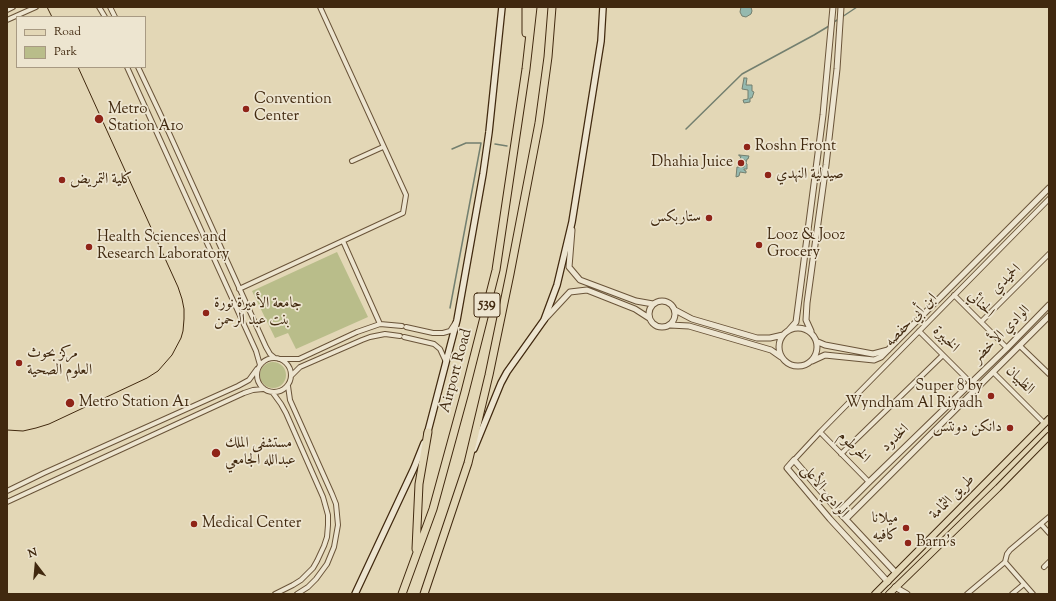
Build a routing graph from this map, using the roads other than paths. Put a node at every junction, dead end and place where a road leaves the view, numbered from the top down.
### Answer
1 (13, 7) edge
2 (36, 7) edge
3 (99, 7) edge
4 (110, 7) edge
5 (320, 7) edge
6 (502, 7) edge
7 (526, 7) edge
8 (533, 7) edge
9 (552, 7) edge
10 (603, 7) edge
11 (833, 7) edge
12 (841, 7) edge
13 (7, 10) edge
14 (104, 16) edge
15 (114, 16) edge
16 (7, 20) edge
17 (127, 68) edge
18 (138, 68) edge
19 (526, 74) junction
20 (383, 147) junction
21 (352, 161) dead end
22 (1049, 188) edge
23 (1049, 199) edge
24 (572, 222) junction
25 (343, 241) junction
26 (1049, 254) edge
27 (496, 270) junction
28 (510, 274) junction
29 (239, 289) junction
30 (954, 295) junction
31 (653, 304) junction
32 (1049, 305) edge
33 (675, 310) junction
34 (1049, 316) edge
35 (650, 318) junction
36 (457, 320) junction
37 (544, 320) junction
38 (981, 322) junction
39 (380, 324) junction
40 (670, 325) junction
41 (788, 331) junction
42 (811, 331) junction
43 (919, 331) junction
44 (783, 335) junction
45 (818, 342) junction
46 (1020, 346) junction
47 (1007, 348) junction
48 (889, 350) junction
49 (944, 355) junction
50 (277, 358) junction
51 (783, 359) junction
52 (812, 361) junction
53 (446, 362) junction
54 (259, 367) junction
55 (993, 372) junction
56 (1049, 374) edge
57 (291, 376) junction
58 (971, 383) junction
59 (288, 386) junction
60 (263, 389) junction
61 (973, 392) joint
62 (273, 393) junction
63 (1047, 421) edge
64 (428, 432) junction
65 (820, 432) junction
66 (1049, 436) edge
67 (841, 454) junction
68 (794, 460) junction
69 (468, 463) junction
70 (869, 482) junction
71 (7, 491) edge
72 (7, 502) edge
73 (839, 512) junction
74 (1049, 517) edge
75 (846, 519) junction
76 (1041, 524) junction
77 (1049, 533) edge
78 (415, 557) junction
79 (1005, 562) junction
80 (1049, 562) edge
81 (1044, 567) dead end
82 (896, 573) junction
83 (888, 582) junction
84 (1024, 584) junction
85 (895, 587) junction
86 (275, 594) edge
87 (297, 594) edge
88 (355, 594) edge
89 (402, 594) edge
90 (424, 594) edge
91 (875, 594) edge
92 (889, 594) edge
93 (898, 594) edge
94 (907, 594) edge
95 (967, 594) edge
96 (1012, 594) edge
97 (1033, 594) edge

1 - 13 street
2 - 16 street
3 - 14 street
4 - 15 street
5 - 20 street
6 - 36 main road
7 - 19 highway
8 - 19 highway, Airport Road / 539
9 - 28 highway, Airport Road / 539
10 - 24 main road
11 - 41 street
12 - 42 street
17 - 54 street
18 - 29 street
19 - 27 highway, Airport Road / 539
20 - 21 street
20 - 25 street
22 - 48 street
23 - 30 street, ابن أبي حفصه
24 - 31 street
24 - 37 main road
25 - 29 street
25 - 39 street
26 - 38 street, الحميدي
27 - 28 highway
27 - 78 highway, Airport Road / 539
28 - 69 highway, Airport Road / 539
29 - 50 street
30 - 38 street, الحنائي
30 - 43 street, ابن أبي حفصه
31 - 33 street
31 - 35 street
32 - 47 street, الوادي الأخضر
33 - 40 street
33 - 44 street
34 - 46 street, الوادي الأخضر
35 - 37 street
35 - 40 street
36 - 39 street
36 - 53 main road
37 - 69 main road
38 - 47 street, الحنائي
39 - 50 street
40 - 51 street
41 - 42 street
41 - 44 street
42 - 45 street
43 - 49 street, الخبيرة
43 - 65 street, ابن أبي حفصه
44 - 51 street
45 - 48 street
45 - 52 street
46 - 55 street, الوادي الأخضر
46 - 56 street
47 - 58 street, الوادي الأخضر
48 - 52 street
49 - 58 street, الخبيرة
49 - 67 street, الخدود
50 - 54 street
50 - 57 street
51 - 52 street
53 - 57 street
53 - 64 main road
54 - 60 street
54 - 71 street
55 - 61 street, الوادي الأخضر
55 - 63 street, الظبيان
57 - 59 street
58 - 70 street, الخدود
59 - 62 street
59 - 87 street
60 - 62 street
60 - 72 street
61 - 75 street, الخدود
62 - 86 street
63 - 82 main road, طريق الثمامة
64 - 78 highway
64 - 88 main road
65 - 67 street, الخرطوم
65 - 68 street, ابن أبي حفصه
66 - 85 main road, طريق الثمامة
67 - 70 street, الخرطوم
68 - 73 street, الوادي الأعلى
68 - 83 street, الوادي الأعلى
69 - 90 highway, Airport Road / 539
70 - 73 street, الخدود
73 - 75 street, الوادي الأعلى
74 - 76 street
75 - 82 street, الوادي الأعلى
76 - 77 street
76 - 79 street
78 - 89 highway, Airport Road / 539
79 - 84 street
79 - 95 street
80 - 81 street
82 - 83 main road, طريق الثمامة
83 - 91 main road, طريق الثمامة
84 - 96 street
84 - 97 street
85 - 92 main road, طريق الثمامة
85 - 93 street
85 - 94 street

